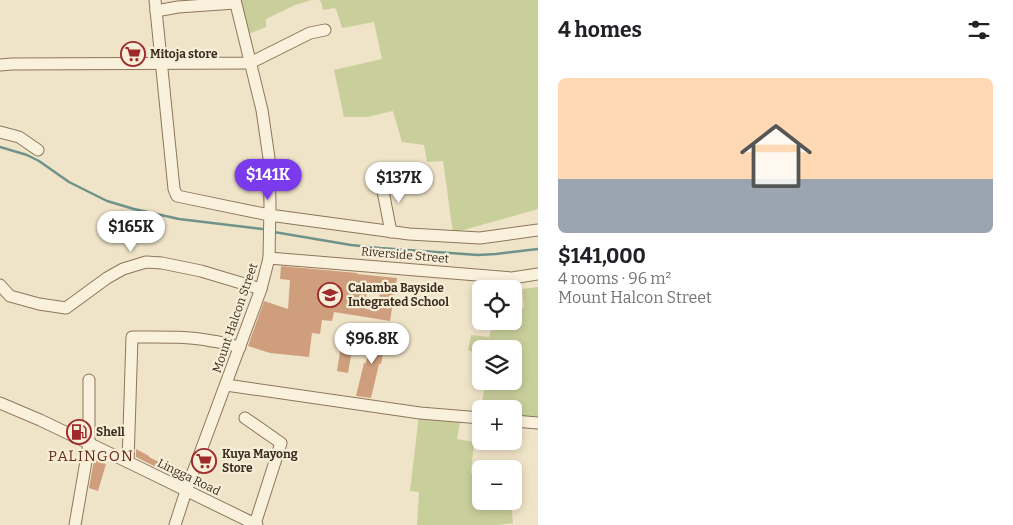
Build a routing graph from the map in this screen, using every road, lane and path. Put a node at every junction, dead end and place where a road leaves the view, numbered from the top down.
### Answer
1 (235, 1) edge
2 (155, 5) edge
3 (325, 30) dead end
4 (250, 63) junction
5 (161, 64) junction
6 (0, 65) edge
7 (0, 132) edge
8 (38, 150) dead end
9 (381, 180) dead end
10 (269, 215) junction
11 (538, 230) edge
12 (391, 232) junction
13 (269, 258) junction
14 (538, 274) edge
15 (0, 285) edge
16 (261, 289) junction
17 (240, 347) junction
18 (89, 380) dead end
19 (226, 385) junction
20 (0, 403) edge
21 (472, 417) edge
22 (245, 418) dead end
23 (522, 422) edge
24 (538, 424) edge
25 (89, 444) junction
26 (128, 462) junction
27 (186, 491) junction
28 (256, 524) edge
29 (75, 525) edge
30 (175, 525) edge

1 - 2 street
1 - 4 street, Mount Halcon Street
2 - 5 street
3 - 4 street
4 - 5 street
4 - 10 street, Mount Halcon Street
5 - 6 street
5 - 10 street
7 - 8 street
9 - 12 street
10 - 12 street
10 - 13 street, Mount Halcon Street
11 - 12 street
13 - 14 street, Riverside Street
13 - 16 street, Mount Halcon Street
15 - 16 street
16 - 17 street, Mount Halcon Street
17 - 19 street, Mount Halcon Street
17 - 26 street
18 - 25 street
19 - 21 street
19 - 27 street, Mount Halcon Street
20 - 25 street, Lingga Road
22 - 28 street
23 - 24 street
25 - 26 street, Lingga Road
25 - 29 street
26 - 27 street, Lingga Road
27 - 28 street, Lingga Road
27 - 30 street, Mount Halcon Street

